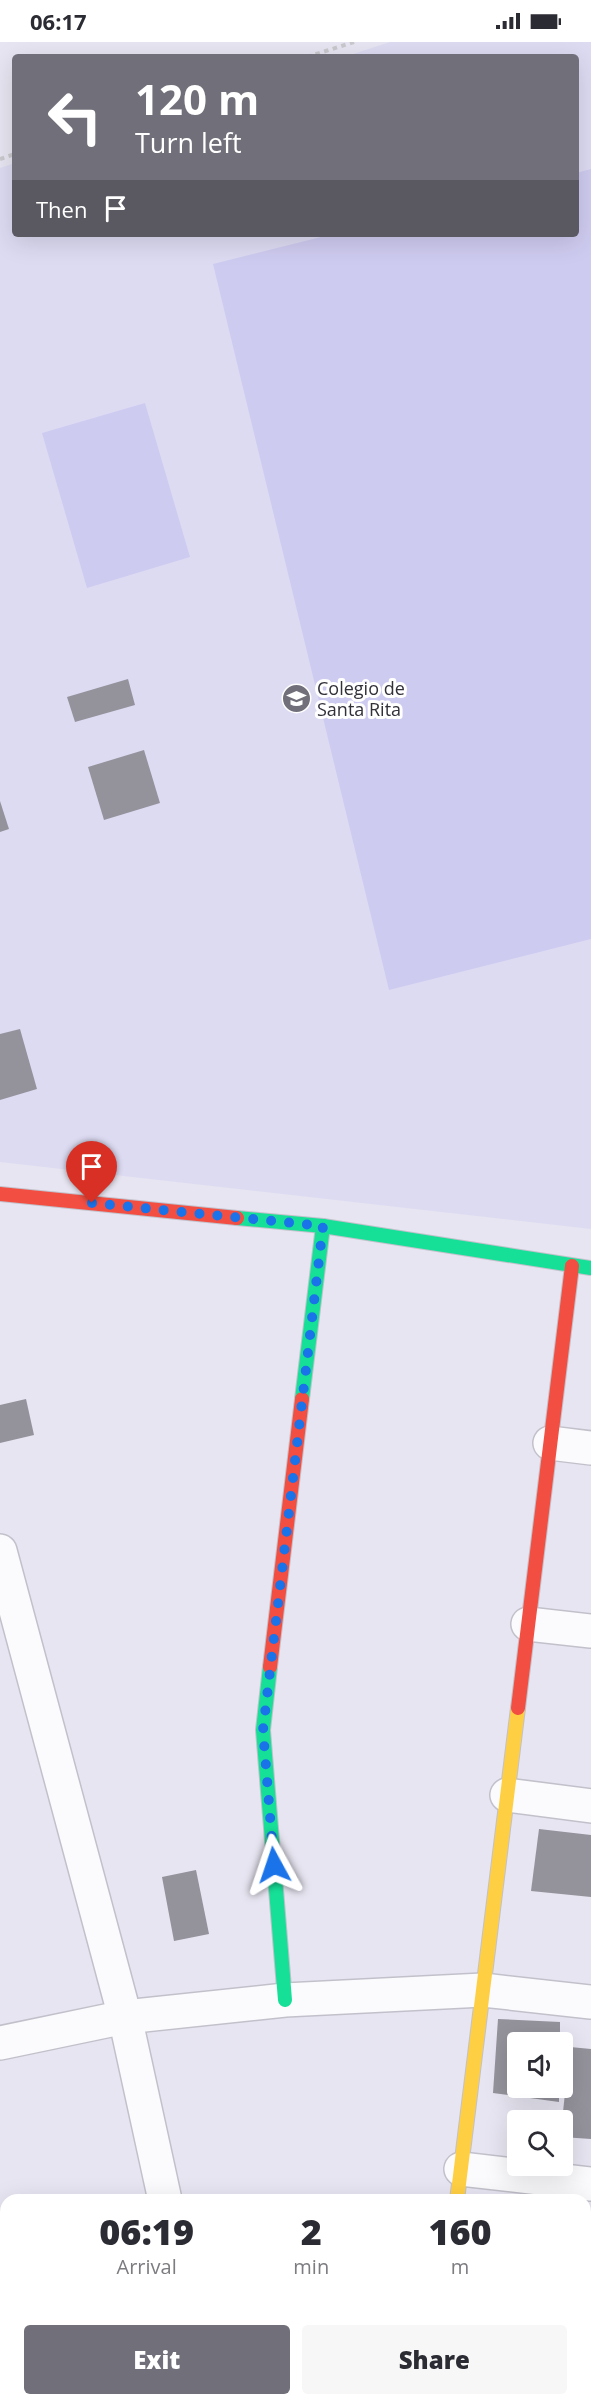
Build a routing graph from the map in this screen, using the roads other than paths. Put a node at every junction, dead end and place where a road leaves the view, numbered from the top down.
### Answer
1 (0, 1194) edge
2 (323, 1226) junction
3 (572, 1266) junction
4 (591, 1268) edge
5 (550, 1443) junction
6 (591, 1448) edge
7 (0, 1551) edge
8 (528, 1624) junction
9 (591, 1631) edge
10 (507, 1795) junction
11 (591, 1806) edge
12 (483, 1990) junction
13 (285, 2000) junction
14 (591, 2002) edge
15 (125, 2017) junction
16 (0, 2043) edge
17 (460, 2169) junction
18 (591, 2184) edge
19 (164, 2194) edge
20 (458, 2194) edge

1 - 2 street
2 - 3 street
2 - 13 street
3 - 4 street
3 - 5 street
5 - 6 street
5 - 8 street
7 - 15 street
8 - 9 street
8 - 10 street
10 - 11 street
10 - 12 street
12 - 13 street
12 - 14 street
12 - 17 street
13 - 15 street
15 - 16 street
15 - 19 street
17 - 18 street
17 - 20 street

